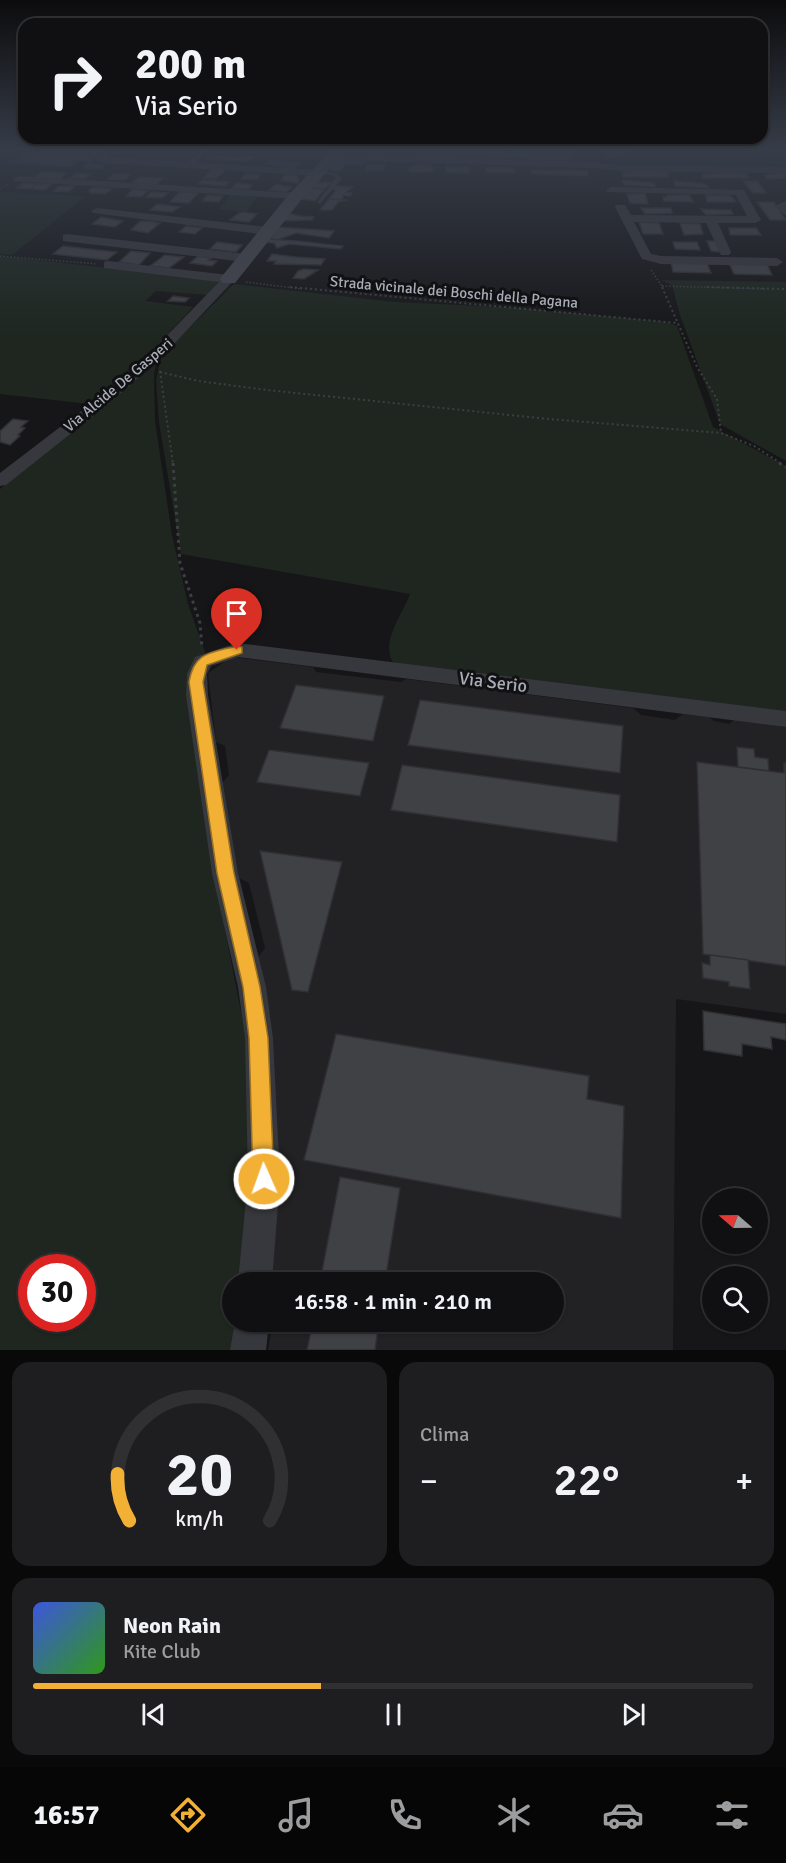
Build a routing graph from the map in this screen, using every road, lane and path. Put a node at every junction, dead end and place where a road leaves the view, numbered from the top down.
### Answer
1 (123, 214) edge
2 (282, 214) edge
3 (624, 214) edge
4 (752, 214) edge
5 (626, 218) junction
6 (710, 219) junction
7 (268, 231) junction
8 (67, 238) dead end
9 (725, 252) dead end
10 (0, 256) edge
11 (246, 258) junction
12 (777, 262) dead end
13 (108, 266) joint
14 (229, 279) junction
15 (786, 288) edge
16 (677, 322) junction
17 (721, 433) junction
18 (786, 467) edge
19 (0, 481) edge
20 (202, 662) junction
21 (786, 719) edge
22 (256, 1272) edge
23 (251, 1332) edge
24 (248, 1350) edge

1 - 7 street
2 - 7 street
3 - 5 street
4 - 6 street
5 - 6 street
5 - 12 street
6 - 9 street
7 - 11 street
8 - 11 street
10 - 13 path
11 - 14 street
13 - 14 street
14 - 16 path, Strada vicinale dei Boschi della Pagana
14 - 19 street, Via Alcide De Gasperi
15 - 16 path
16 - 17 path
17 - 18 path
17 - 20 path
20 - 21 street, Via Serio
20 - 22 street
23 - 24 street

